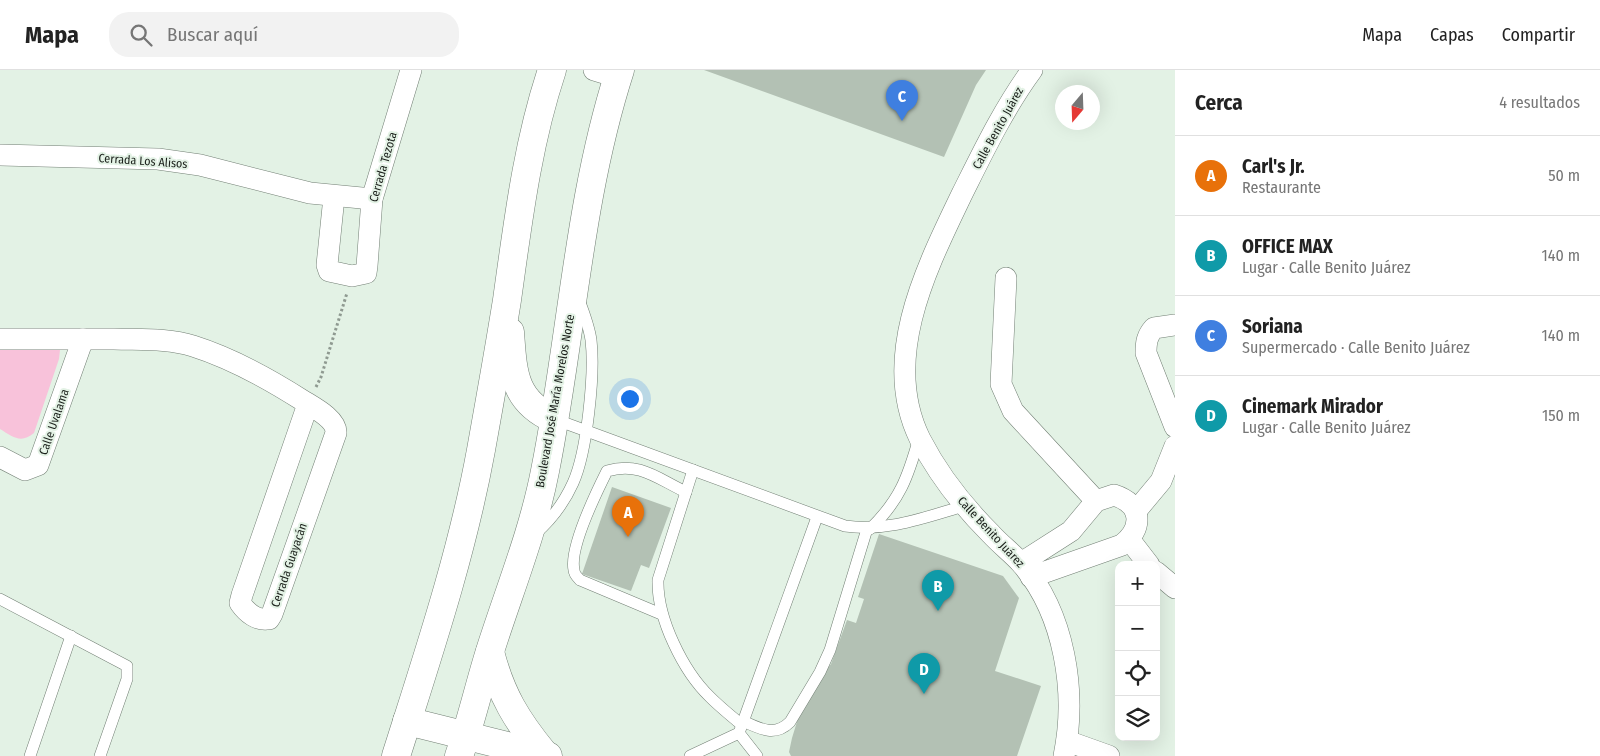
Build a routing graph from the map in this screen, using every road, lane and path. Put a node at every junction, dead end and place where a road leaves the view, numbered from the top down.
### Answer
1 (411, 70) edge
2 (552, 70) edge
3 (1032, 70) edge
4 (610, 72) edge
5 (0, 155) edge
6 (334, 197) junction
7 (372, 199) junction
8 (352, 276) junction
9 (1006, 278) dead end
10 (574, 287) junction
11 (507, 300) junction
12 (1175, 326) edge
13 (0, 339) edge
14 (83, 339) junction
15 (308, 404) junction
16 (554, 419) junction
17 (1175, 427) edge
18 (585, 432) junction
19 (919, 437) junction
20 (1175, 446) edge
21 (0, 457) edge
22 (693, 470) junction
23 (686, 492) junction
24 (1096, 501) junction
25 (964, 506) junction
26 (1136, 511) junction
27 (817, 517) junction
28 (868, 529) junction
29 (1129, 539) junction
30 (527, 541) junction
31 (1146, 561) edge
32 (1026, 570) junction
33 (1160, 575) edge
34 (1175, 588) edge
35 (0, 599) edge
36 (661, 614) junction
37 (71, 636) junction
38 (490, 652) junction
39 (407, 721) junction
40 (741, 726) junction
41 (463, 746) edge
42 (1065, 749) edge
43 (545, 755) edge
44 (30, 756) edge
45 (100, 756) edge
46 (396, 756) edge
47 (548, 756) edge
48 (690, 756) edge
49 (757, 756) edge
50 (1109, 756) edge

1 - 7 street, Cerrada Tezota
2 - 11 main road
3 - 19 street, Calle Benito Juárez
4 - 10 main road, Boulevard José María Morelos Norte
5 - 6 street, Cerrada Los Alisos
6 - 7 street, Cerrada Los Alisos
6 - 8 street
7 - 8 street, Cerrada Tezota
8 - 15 path
9 - 24 street
10 - 16 main road, Boulevard José María Morelos Norte
10 - 18 lane
11 - 16 main road
11 - 39 main road
12 - 17 street
13 - 14 street, Cerrada Guayacán
14 - 15 street, Cerrada Guayacán
14 - 21 street, Calle Uvalama
15 - 15 street, Cerrada Guayacán
16 - 18 lane
16 - 30 main road, Boulevard José María Morelos Norte
18 - 22 lane
18 - 30 lane
19 - 25 street, Calle Benito Juárez
19 - 28 lane
20 - 26 street
22 - 23 lane
22 - 27 lane
23 - 36 lane
23 - 36 lane
24 - 26 street
24 - 32 street
25 - 28 lane
25 - 32 street, Calle Benito Juárez
26 - 29 street
27 - 28 lane
27 - 40 lane
28 - 40 lane
29 - 31 street
29 - 32 street
30 - 38 main road, Boulevard José María Morelos Norte
32 - 42 street, Calle Benito Juárez
33 - 34 street
35 - 37 lane
36 - 40 lane
37 - 44 lane
37 - 45 lane
38 - 41 main road, Boulevard José María Morelos Norte
38 - 43 main road
39 - 41 main road
39 - 46 main road
40 - 48 lane
40 - 49 lane
41 - 43 main road
42 - 50 street
43 - 47 main road

